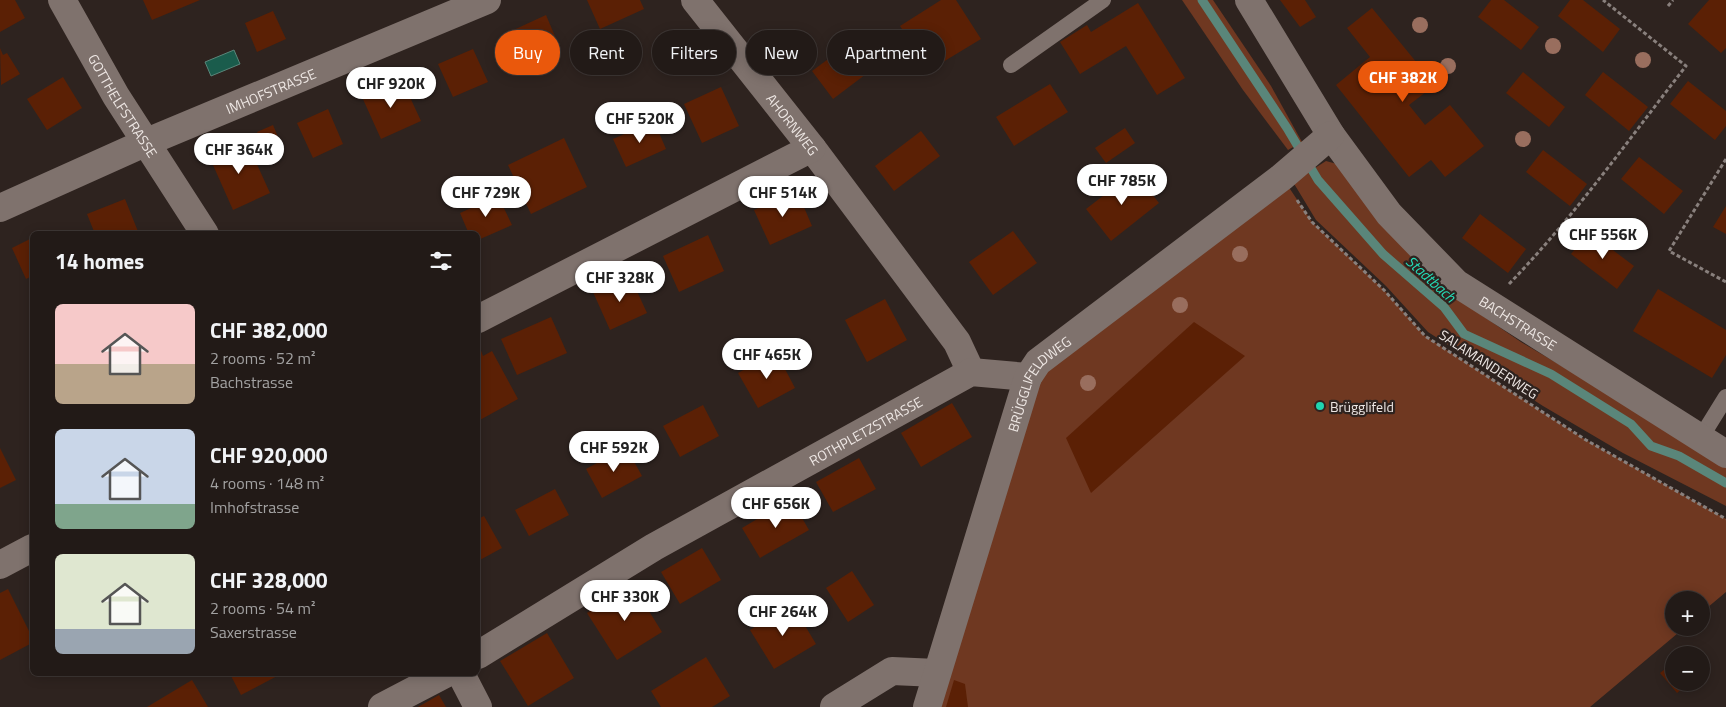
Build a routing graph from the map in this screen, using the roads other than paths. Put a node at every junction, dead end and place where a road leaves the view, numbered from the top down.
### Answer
1 (62, 0) edge
2 (486, 0) edge
3 (695, 0) edge
4 (1103, 0) edge
5 (1249, 0) edge
6 (1011, 65) dead end
7 (1331, 135) junction
8 (147, 142) junction
9 (812, 148) junction
10 (0, 208) edge
11 (203, 231) edge
12 (480, 318) edge
13 (971, 372) junction
14 (1028, 377) junction
15 (1726, 397) edge
16 (1700, 439) junction
17 (1726, 454) edge
18 (30, 549) edge
19 (0, 565) edge
20 (480, 654) edge
21 (936, 674) junction
22 (441, 676) edge
23 (462, 676) edge
24 (382, 707) edge
25 (478, 707) edge
26 (834, 707) edge
27 (927, 707) edge

1 - 8 street, GOTTHELFSTRASSE
2 - 8 street, IMHOFSTRASSE
3 - 9 street, AHORNWEG
4 - 6 lane
5 - 7 street, BACHSTRASSE
7 - 14 street, BRÜGGLIFELDWEG
7 - 16 street, BACHSTRASSE
8 - 10 street, IMHOFSTRASSE
8 - 11 street, GOTTHELFSTRASSE
9 - 12 street
9 - 13 street, AHORNWEG
13 - 14 street
13 - 20 street, ROTHPLETZSTRASSE
14 - 21 street, BRÜGGLIFELDWEG
15 - 16 lane
16 - 17 street, BACHSTRASSE
18 - 19 street
21 - 26 street
21 - 27 street, BRÜGGLIFELDWEG
22 - 24 street
23 - 25 street

